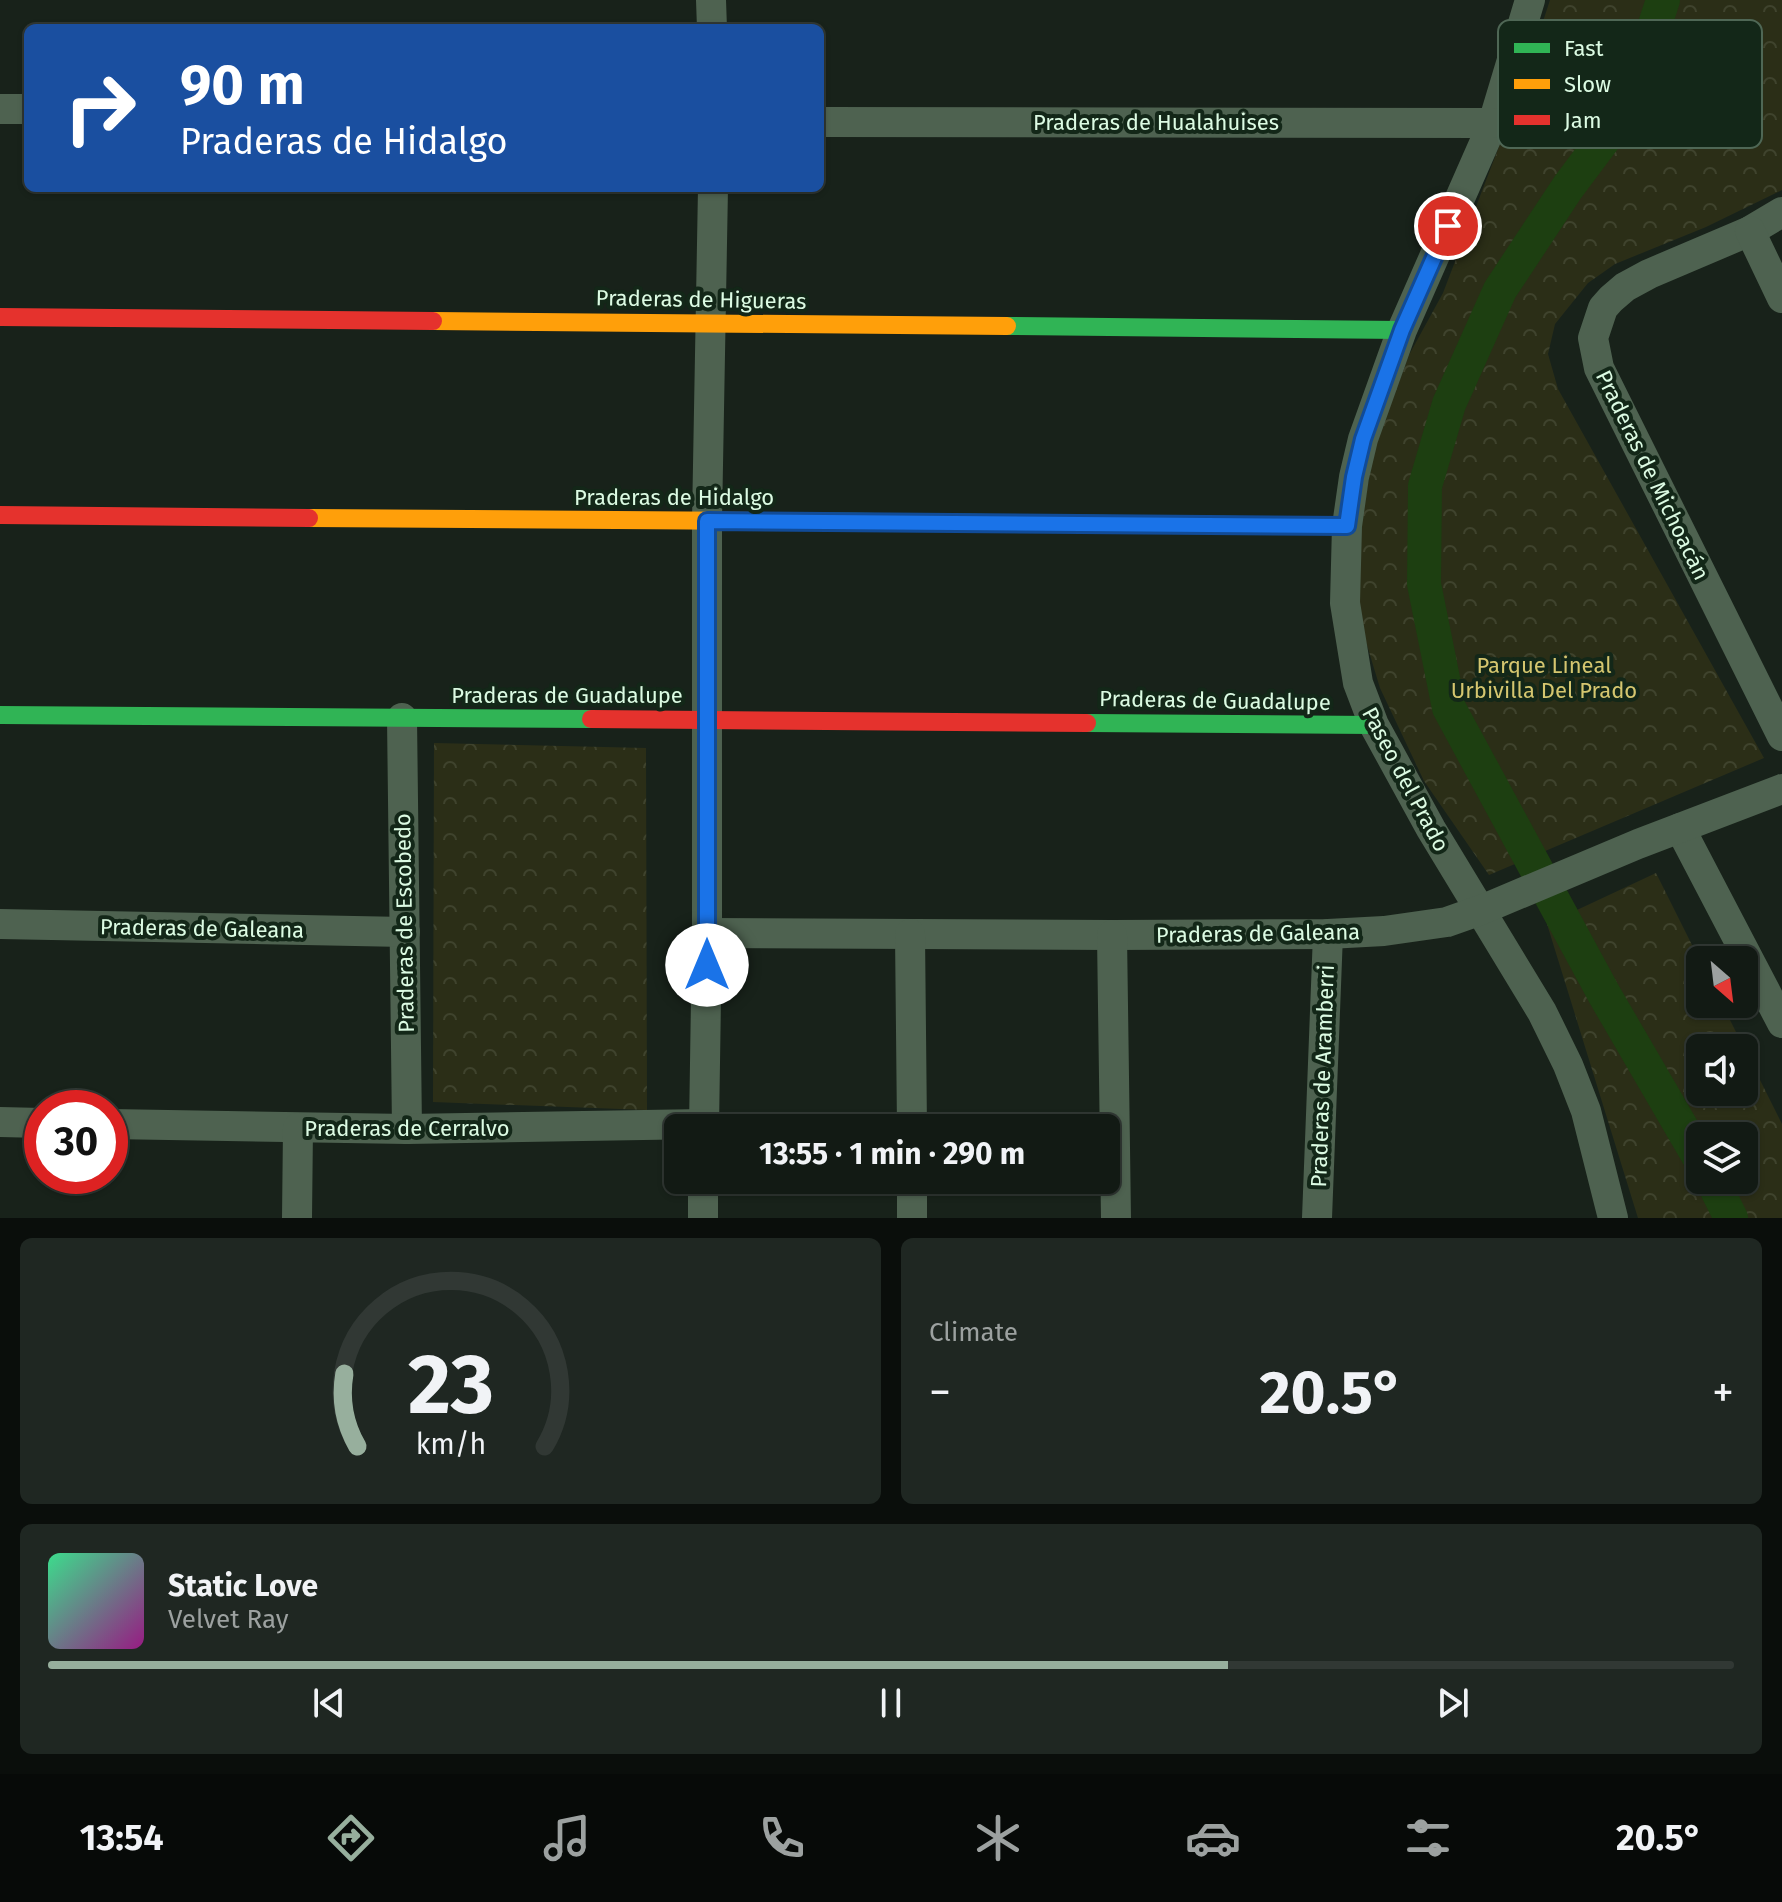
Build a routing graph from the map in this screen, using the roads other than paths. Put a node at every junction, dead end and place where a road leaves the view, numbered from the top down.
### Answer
1 (711, 0) edge
2 (1530, 0) edge
3 (1524, 20) edge
4 (712, 24) edge
5 (1498, 106) edge
6 (0, 109) edge
7 (24, 109) edge
8 (824, 122) edge
9 (1493, 123) junction
10 (713, 192) edge
11 (1782, 212) edge
12 (1750, 231) junction
13 (1782, 298) edge
14 (0, 317) edge
15 (711, 323) junction
16 (1402, 330) junction
17 (0, 515) edge
18 (707, 521) junction
19 (1347, 526) junction
20 (0, 715) edge
21 (402, 718) junction
22 (707, 719) junction
23 (1374, 725) junction
24 (1782, 736) edge
25 (1782, 789) edge
26 (1680, 828) junction
27 (1481, 910) junction
28 (0, 924) edge
29 (405, 932) junction
30 (707, 933) junction
31 (910, 934) junction
32 (1328, 934) junction
33 (1112, 935) junction
34 (1775, 993) edge
35 (1782, 1023) edge
36 (704, 1114) edge
37 (912, 1114) edge
38 (0, 1122) edge
39 (24, 1123) edge
40 (128, 1124) edge
41 (664, 1126) edge
42 (298, 1128) junction
43 (407, 1129) junction
44 (703, 1194) edge
45 (912, 1194) edge
46 (297, 1218) edge
47 (703, 1218) edge
48 (912, 1218) edge
49 (1116, 1218) edge
50 (1317, 1218) edge
51 (1613, 1218) edge

1 - 4 street
2 - 3 street, Paseo del Prado
5 - 9 street, Paseo del Prado
6 - 7 street
8 - 9 street, Praderas de Hualahuises
9 - 16 street, Paseo del Prado
10 - 15 street
11 - 12 street, Praderas de Michoacán
12 - 13 street
12 - 24 street, Praderas de Michoacán
14 - 15 street, Praderas de Higueras
15 - 16 street, Praderas de Higueras
15 - 18 street
16 - 19 street, Paseo del Prado
17 - 18 street, Praderas de Hidalgo
18 - 19 street, Praderas de Hidalgo
18 - 22 street
19 - 23 street, Paseo del Prado
20 - 21 street, Praderas de Guadalupe
21 - 22 street, Praderas de Guadalupe
21 - 29 street, Praderas de Escobedo
22 - 23 street, Praderas de Guadalupe
22 - 30 street
23 - 27 street, Paseo del Prado
25 - 26 street, Praderas de Galeana
26 - 27 street, Praderas de Galeana
26 - 34 street
27 - 32 street, Praderas de Galeana
27 - 51 street, Paseo del Prado
28 - 29 street, Praderas de Galeana
29 - 43 street, Praderas de Escobedo
30 - 31 street, Praderas de Galeana
30 - 36 street
31 - 33 street, Praderas de Galeana
31 - 37 street
32 - 33 street, Praderas de Galeana
32 - 50 street, Praderas de Aramberri
33 - 49 street
34 - 35 street
38 - 39 street
40 - 42 street, Praderas de Cerralvo
41 - 43 street, Praderas de Cerralvo
42 - 43 street, Praderas de Cerralvo
42 - 46 street
44 - 47 street
45 - 48 street

